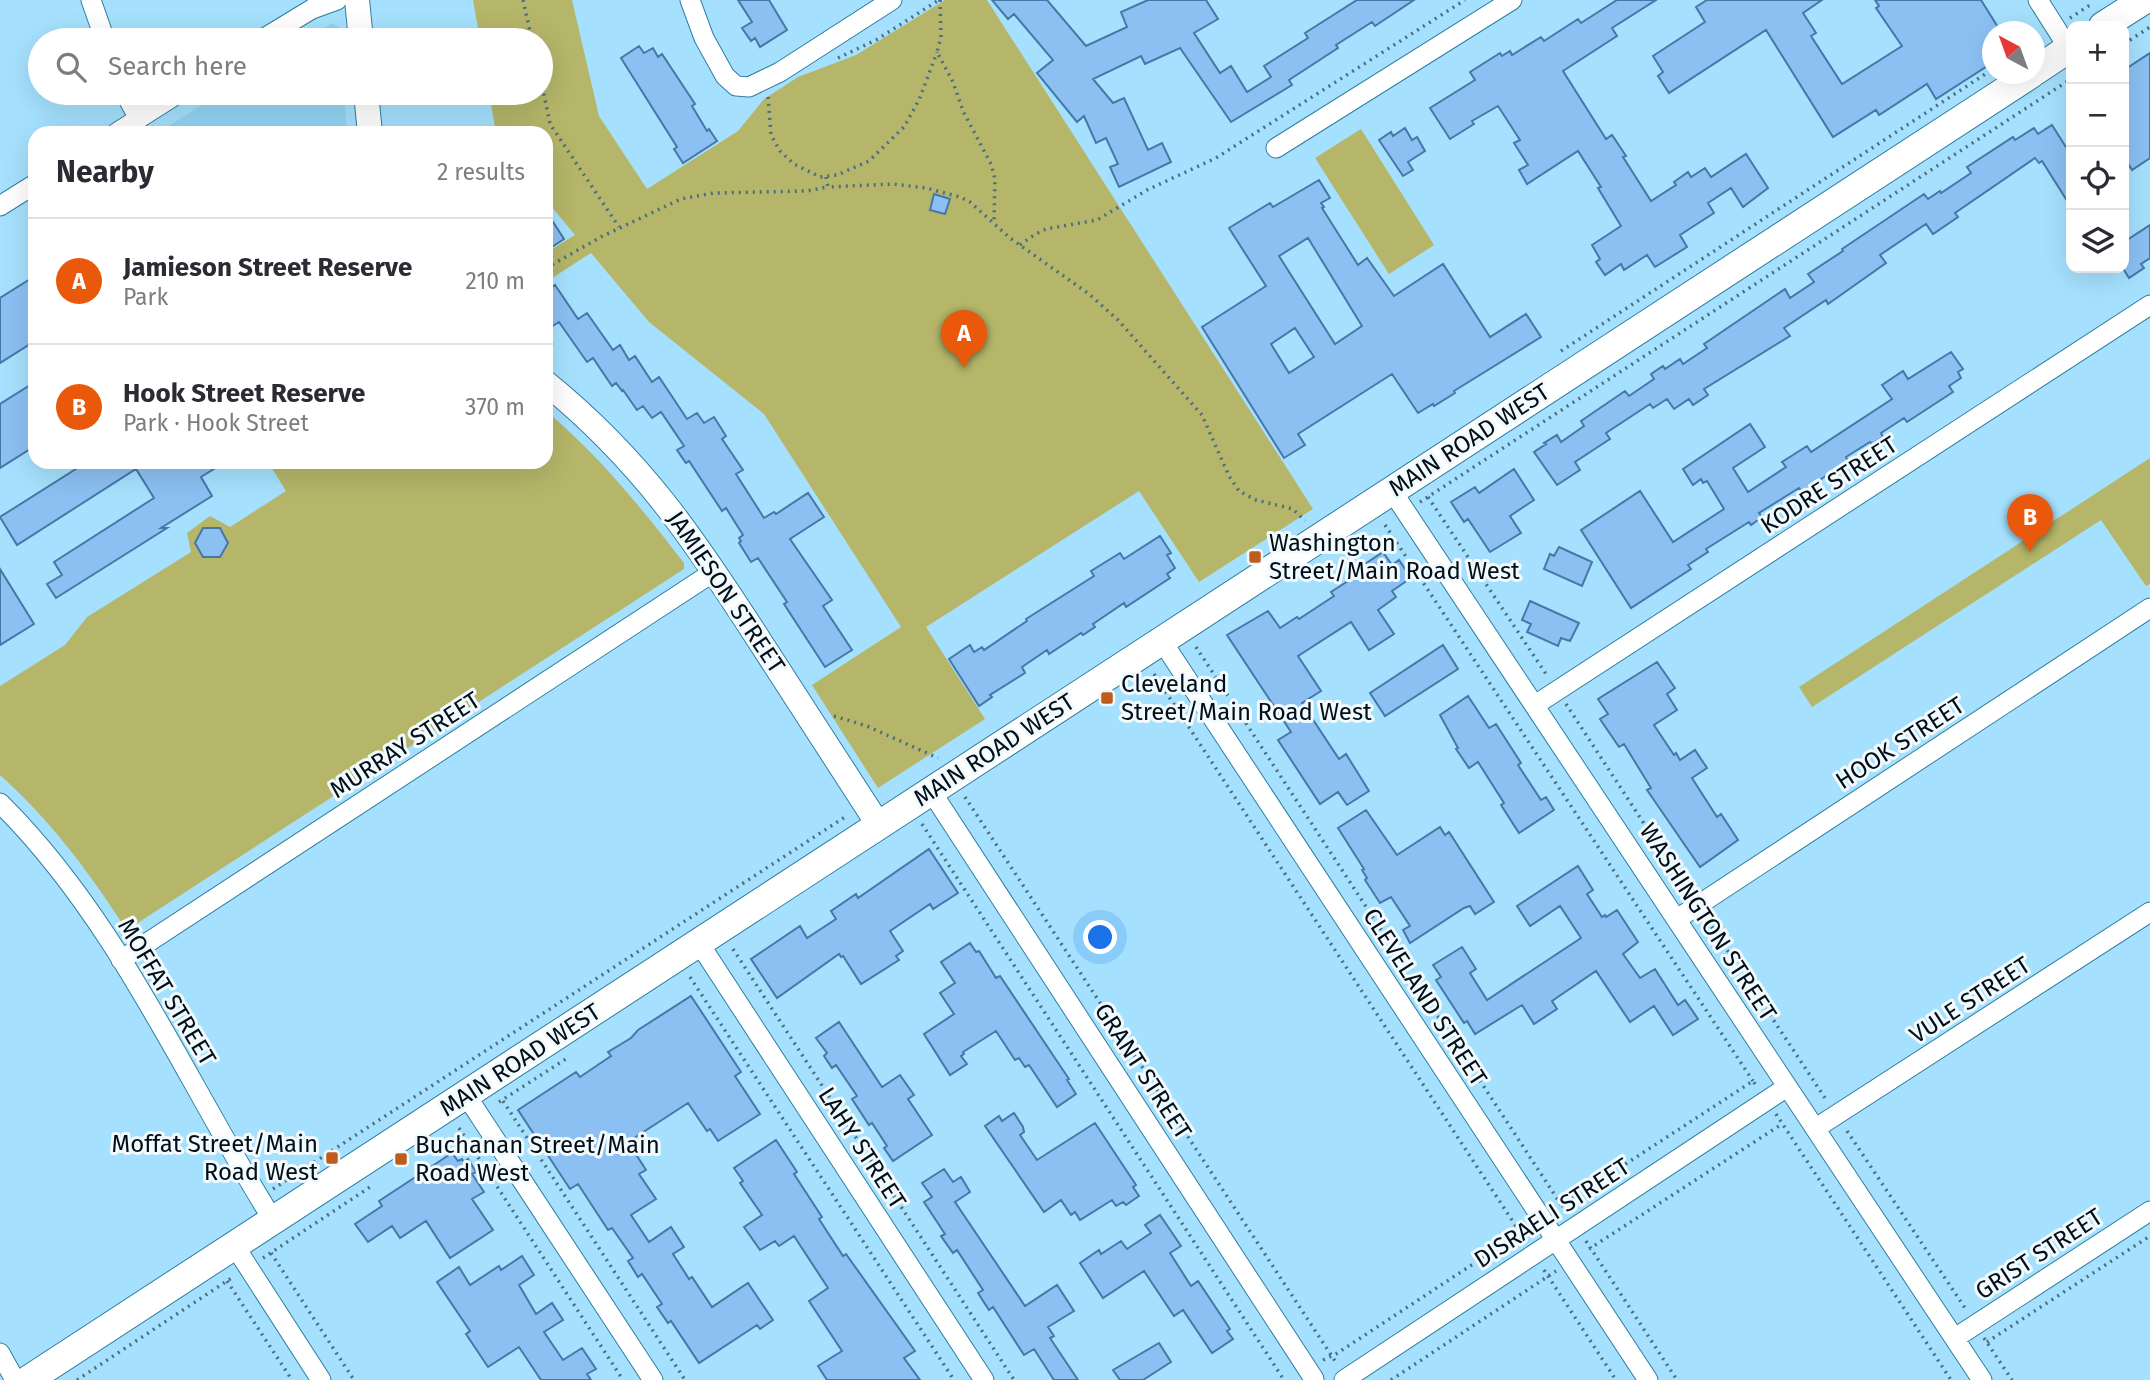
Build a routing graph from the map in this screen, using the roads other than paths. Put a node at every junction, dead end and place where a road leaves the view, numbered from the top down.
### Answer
1 (91, 0) edge
2 (337, 0) edge
3 (357, 0) edge
4 (690, 0) edge
5 (892, 0) edge
6 (1511, 0) edge
7 (2038, 0) edge
8 (2144, 0) edge
9 (2111, 21) edge
10 (101, 28) edge
11 (281, 28) edge
12 (360, 28) edge
13 (2066, 42) edge
14 (2066, 51) edge
15 (2045, 64) edge
16 (2015, 84) edge
17 (132, 105) edge
18 (160, 105) edge
19 (367, 105) edge
20 (139, 118) junction
21 (127, 126) edge
22 (369, 126) edge
23 (1276, 148) dead end
24 (28, 188) edge
25 (0, 206) edge
26 (2150, 305) edge
27 (553, 389) edge
28 (1392, 491) junction
29 (715, 571) junction
30 (2150, 608) edge
31 (1162, 641) junction
32 (1535, 705) junction
33 (929, 778) junction
34 (0, 803) edge
35 (872, 814) junction
36 (2150, 912) edge
37 (1677, 919) junction
38 (699, 943) junction
39 (121, 960) junction
40 (1787, 1087) junction
41 (466, 1095) junction
42 (1816, 1128) junction
43 (266, 1209) junction
44 (2150, 1211) edge
45 (1555, 1241) junction
46 (234, 1245) junction
47 (1955, 1338) junction
48 (0, 1353) edge
49 (1330, 1379) edge
50 (15, 1380) edge
51 (28, 1380) edge
52 (321, 1380) edge
53 (653, 1380) edge
54 (984, 1380) edge
55 (1648, 1380) edge
56 (1982, 1380) edge

1 - 10 street
2 - 11 street
3 - 12 street
4 - 5 street
6 - 23 street
7 - 13 street
8 - 9 main road
14 - 15 main road, MAIN ROAD WEST
16 - 28 main road, MAIN ROAD WEST
17 - 20 street
18 - 20 street
19 - 22 street
20 - 21 street
24 - 25 street
26 - 32 street, KODRE STREET
27 - 29 street, JAMIESON STREET
28 - 31 main road, MAIN ROAD WEST
28 - 32 street, WASHINGTON STREET
29 - 35 street, JAMIESON STREET
29 - 39 street, MURRAY STREET
30 - 37 street, HOOK STREET
31 - 33 main road, MAIN ROAD WEST
31 - 45 street, CLEVELAND STREET
32 - 37 street, WASHINGTON STREET
33 - 35 main road, MAIN ROAD WEST
33 - 49 street, GRANT STREET
34 - 39 street, MOFFAT STREET
35 - 38 main road, MAIN ROAD WEST
36 - 42 street, VULE STREET
37 - 40 street, WASHINGTON STREET
38 - 41 main road, MAIN ROAD WEST
38 - 54 street, LAHY STREET
39 - 43 street, MOFFAT STREET
40 - 42 street, WASHINGTON STREET
40 - 45 street, DISRAELI STREET
41 - 43 main road, MAIN ROAD WEST
41 - 53 street
42 - 47 street, WASHINGTON STREET
43 - 46 main road, MAIN ROAD WEST
44 - 47 street, GRIST STREET
45 - 49 street, DISRAELI STREET
45 - 55 street, CLEVELAND STREET
46 - 51 main road, MAIN ROAD WEST
46 - 52 street
47 - 56 street, WASHINGTON STREET
48 - 50 street

